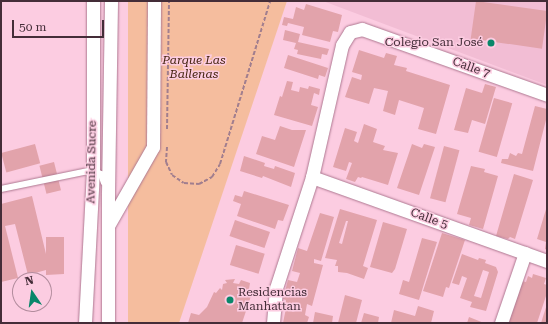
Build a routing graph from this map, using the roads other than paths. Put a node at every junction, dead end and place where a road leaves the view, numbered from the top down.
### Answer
1 (93, 1) edge
2 (111, 1) edge
3 (154, 1) edge
4 (92, 94) junction
5 (547, 95) edge
6 (110, 96) junction
7 (93, 170) junction
8 (312, 177) junction
9 (1, 189) edge
10 (108, 193) junction
11 (108, 225) junction
12 (525, 253) junction
13 (547, 261) edge
14 (85, 323) edge
15 (108, 323) edge
16 (273, 323) edge
17 (501, 323) edge

1 - 4 street, Avenida Sucre
2 - 6 street, Avenida Sucre
3 - 11 street, Avenida Sucre
4 - 6 street
4 - 7 street, Avenida Sucre
5 - 8 street, Calle 7
6 - 10 street, Avenida Sucre
7 - 9 lane
7 - 10 lane
7 - 14 street, Avenida Sucre
8 - 12 street, Calle 5
8 - 16 street
10 - 11 street, Avenida Sucre
11 - 15 street, Avenida Sucre
12 - 13 street, Calle 5
12 - 17 street

